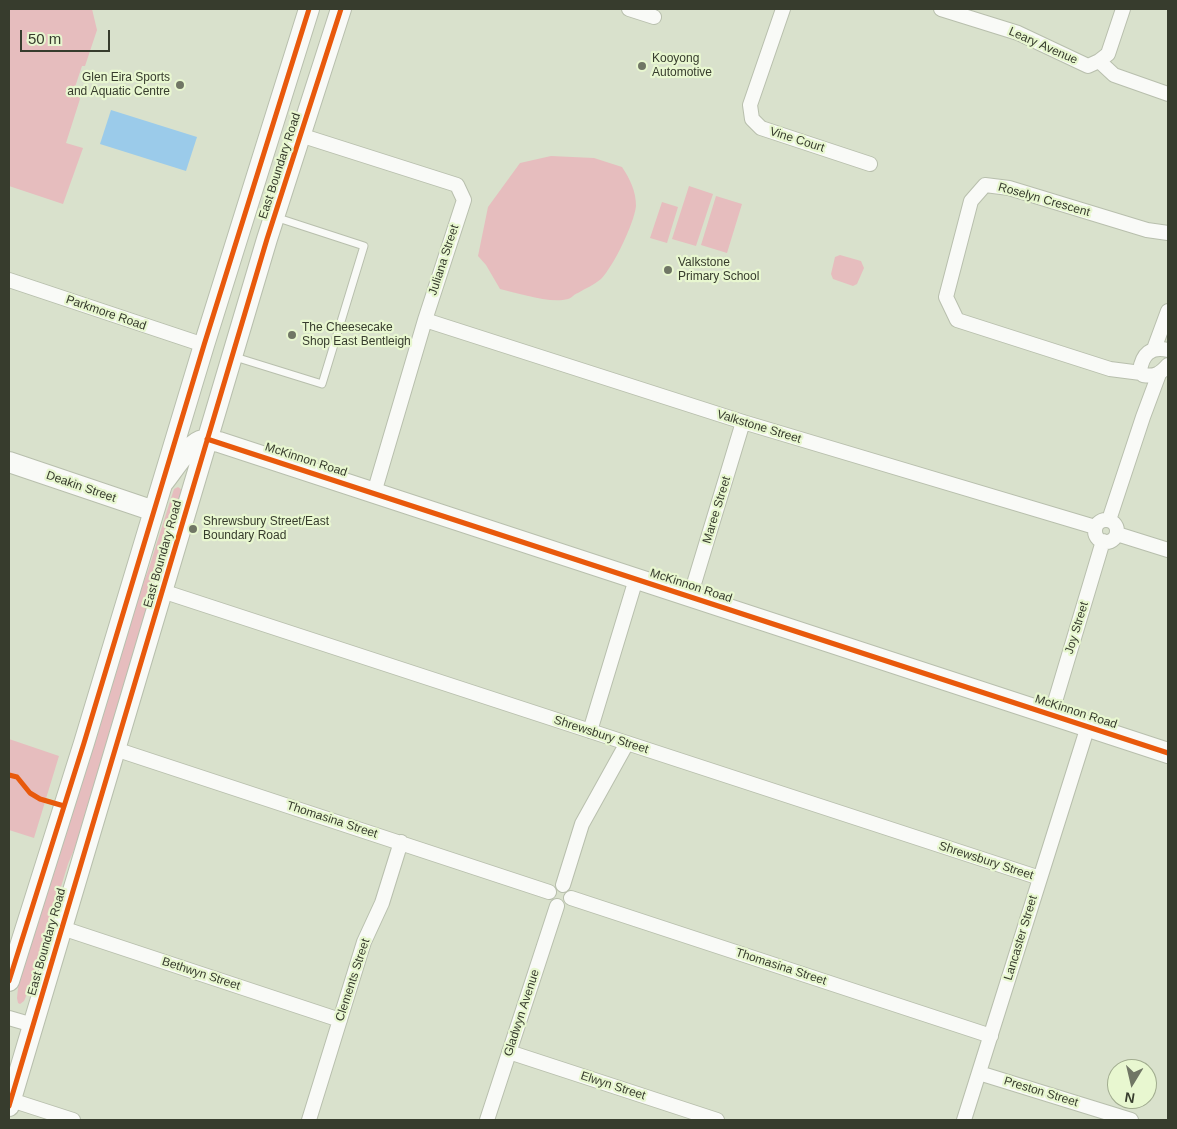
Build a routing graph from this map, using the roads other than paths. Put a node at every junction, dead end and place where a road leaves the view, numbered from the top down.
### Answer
1 (310, 9) edge
2 (341, 9) edge
3 (630, 9) edge
4 (783, 9) edge
5 (941, 9) edge
6 (1123, 9) edge
7 (654, 17) dead end
8 (1099, 61) junction
9 (1168, 94) edge
10 (300, 135) junction
11 (870, 164) dead end
12 (274, 217) junction
13 (1168, 233) edge
14 (9, 280) edge
15 (1168, 311) edge
16 (425, 320) junction
17 (204, 345) junction
18 (1156, 352) edge
19 (232, 356) junction
20 (1110, 369) junction
21 (1164, 370) edge
22 (1142, 374) junction
23 (1143, 416) junction
24 (743, 422) junction
25 (207, 439) junction
26 (9, 462) edge
27 (162, 484) junction
28 (193, 487) junction
29 (374, 493) junction
30 (154, 512) junction
31 (1110, 520) junction
32 (1096, 527) junction
33 (1117, 534) junction
34 (1103, 541) junction
35 (1168, 550) edge
36 (636, 579) junction
37 (162, 591) junction
38 (690, 597) junction
39 (1051, 715) junction
40 (1088, 726) junction
41 (590, 731) junction
42 (626, 743) junction
43 (115, 749) junction
44 (1168, 753) edge
45 (401, 842) junction
46 (1040, 878) junction
47 (563, 885) junction
48 (549, 892) junction
49 (571, 898) junction
50 (557, 906) junction
51 (62, 928) junction
52 (10, 975) edge
53 (9, 1018) edge
54 (340, 1020) junction
55 (33, 1024) junction
56 (991, 1036) junction
57 (509, 1052) junction
58 (979, 1073) junction
59 (10, 1103) edge
60 (73, 1120) edge
61 (309, 1120) edge
62 (487, 1120) edge
63 (717, 1120) edge
64 (964, 1120) edge
65 (1131, 1120) edge

1 - 17 main road, East Boundary Road
2 - 10 main road, East Boundary Road
3 - 7 street
4 - 11 street, Vine Court
5 - 8 street, Leary Avenue
6 - 8 street
8 - 9 street
10 - 12 main road, East Boundary Road
10 - 16 street, Juliana Street
12 - 19 main road, East Boundary Road
12 - 19 lane
13 - 20 street, Roselyn Crescent
14 - 17 street, Parkmore Road
15 - 18 street
16 - 24 street, Valkstone Street
16 - 29 street, Juliana Street
17 - 27 main road, East Boundary Road
18 - 20 street
18 - 22 street
19 - 25 main road, East Boundary Road
20 - 22 street, Roselyn Crescent
21 - 22 street, Roselyn Crescent
21 - 23 street
22 - 23 street
23 - 31 street
24 - 32 street, Valkstone Street
24 - 38 street, Maree Street
25 - 27 main road
25 - 28 main road, East Boundary Road
25 - 29 main road, McKinnon Road
26 - 30 main road, Deakin Street
27 - 28 main road
27 - 30 main road, East Boundary Road
28 - 37 main road, East Boundary Road
29 - 36 main road, McKinnon Road
30 - 52 main road, East Boundary Road
31 - 32 street
31 - 33 street
32 - 34 street
33 - 34 street
33 - 35 street
34 - 39 street, Joy Street
36 - 38 main road, McKinnon Road
36 - 41 street
37 - 41 street, Shrewsbury Street
37 - 43 main road, East Boundary Road
38 - 39 main road, McKinnon Road
39 - 40 main road, McKinnon Road
40 - 44 main road, McKinnon Road
40 - 46 street, Lancaster Street
41 - 42 street, Shrewsbury Street
42 - 46 street, Shrewsbury Street
42 - 47 street
43 - 45 street, Thomasina Street
43 - 51 main road, East Boundary Road
45 - 48 street, Thomasina Street
45 - 54 street, Clements Street
46 - 56 street, Lancaster Street
47 - 48 street
47 - 49 street
48 - 50 street
49 - 50 street
49 - 56 street, Thomasina Street
50 - 57 street, Gladwyn Avenue
51 - 54 street, Bethwyn Street
51 - 55 main road, East Boundary Road
53 - 55 street
54 - 61 street, Clements Street
55 - 59 main road, East Boundary Road
56 - 58 street, Lancaster Street
57 - 62 street, Gladwyn Avenue
57 - 63 street, Elwyn Street
58 - 64 street, Lancaster Street
58 - 65 street, Preston Street
59 - 60 street

